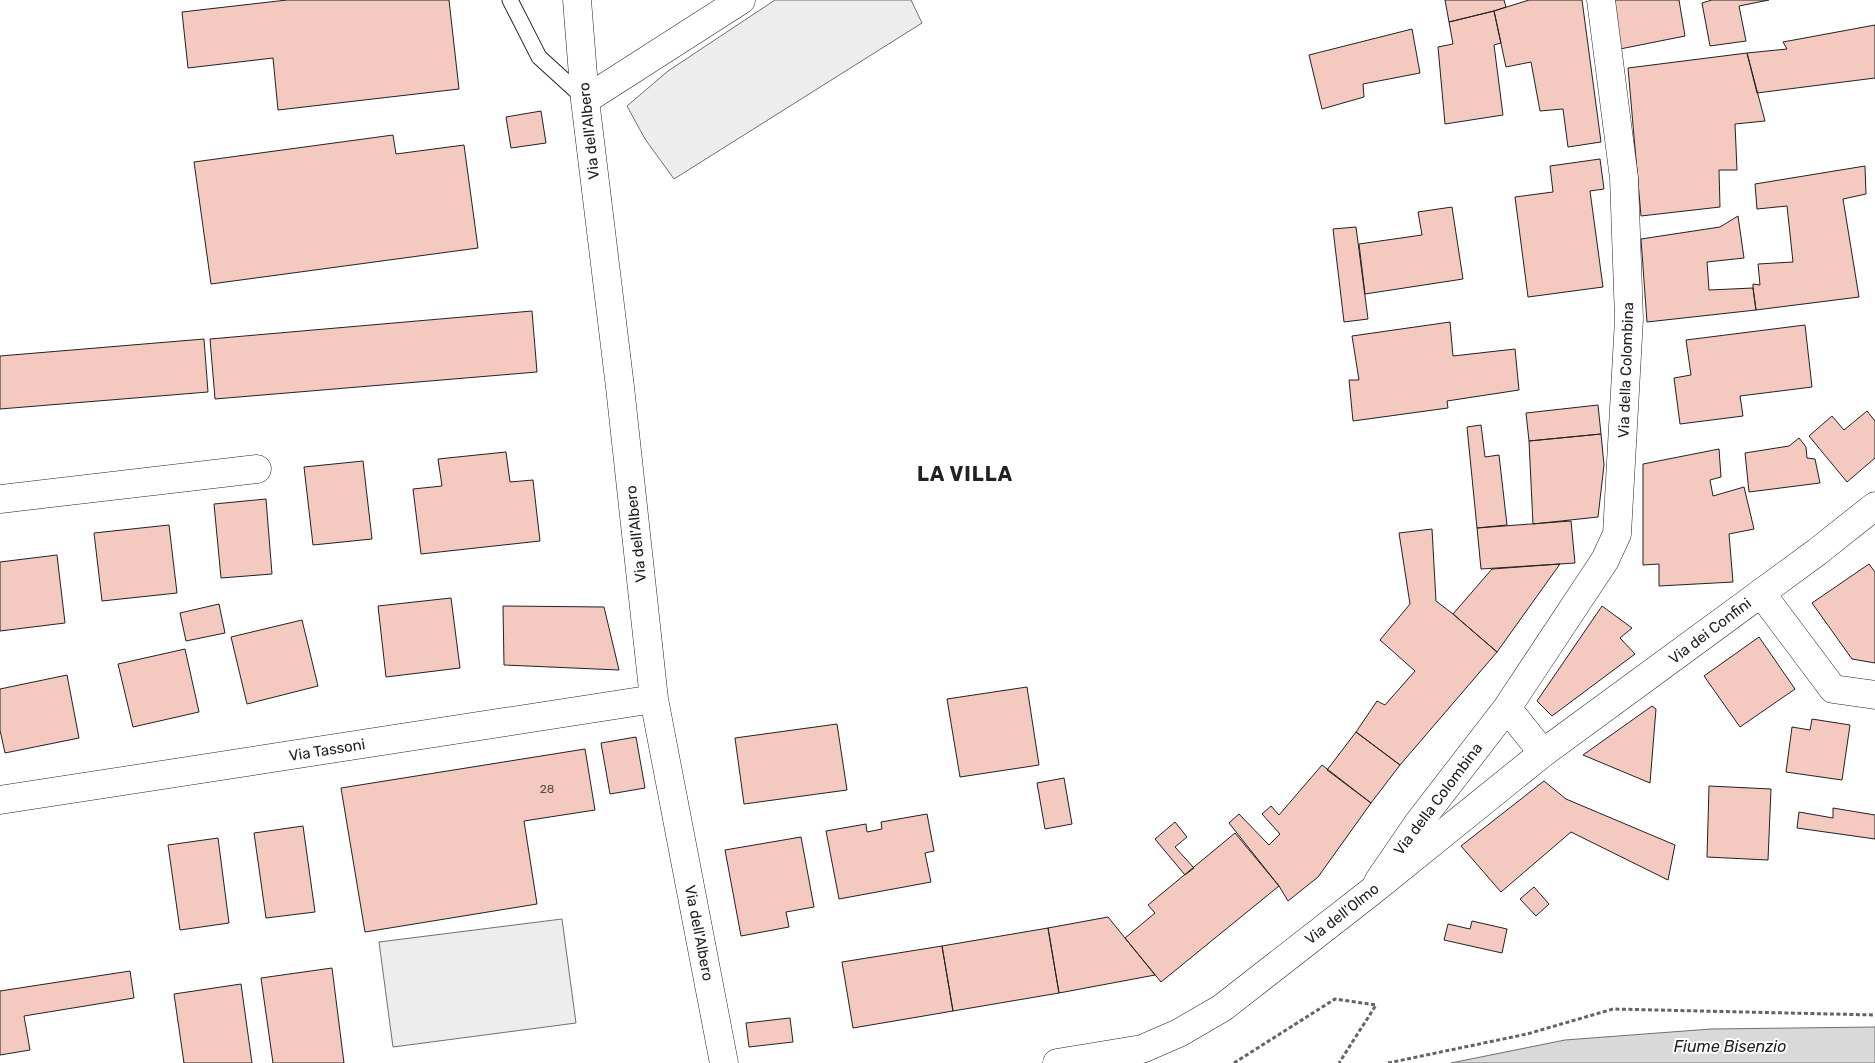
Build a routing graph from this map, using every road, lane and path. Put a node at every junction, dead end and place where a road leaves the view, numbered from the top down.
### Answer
1 (510, 0) edge
2 (577, 0) edge
3 (741, 0) edge
4 (1601, 0) edge
5 (585, 100) junction
6 (257, 469) dead end
7 (0, 499) edge
8 (1875, 506) edge
9 (1761, 593) junction
10 (1875, 695) edge
11 (654, 699) junction
12 (1507, 708) junction
13 (1543, 753) junction
14 (0, 800) edge
15 (1372, 891) junction
16 (1875, 1015) edge
17 (1139, 1056) edge
18 (724, 1063) edge
19 (1057, 1063) edge
20 (1234, 1063) edge
21 (1339, 1063) edge
22 (1388, 1063) edge

1 - 5 lane
2 - 5 street, Via dell'Albero
3 - 5 street
4 - 12 street, Via della Colombina
5 - 11 street, Via dell'Albero
6 - 7 street
8 - 9 street, Via dei Confini
9 - 10 street
9 - 13 street, Via dei Confini
11 - 14 street, Via Tassoni
11 - 18 street, Via dell'Albero
12 - 13 street
12 - 15 street, Via della Colombina
13 - 15 street, Via dell'Olmo
15 - 17 street, Via dell'Olmo
16 - 22 path
17 - 19 street, Via dell'Olmo
20 - 21 path

